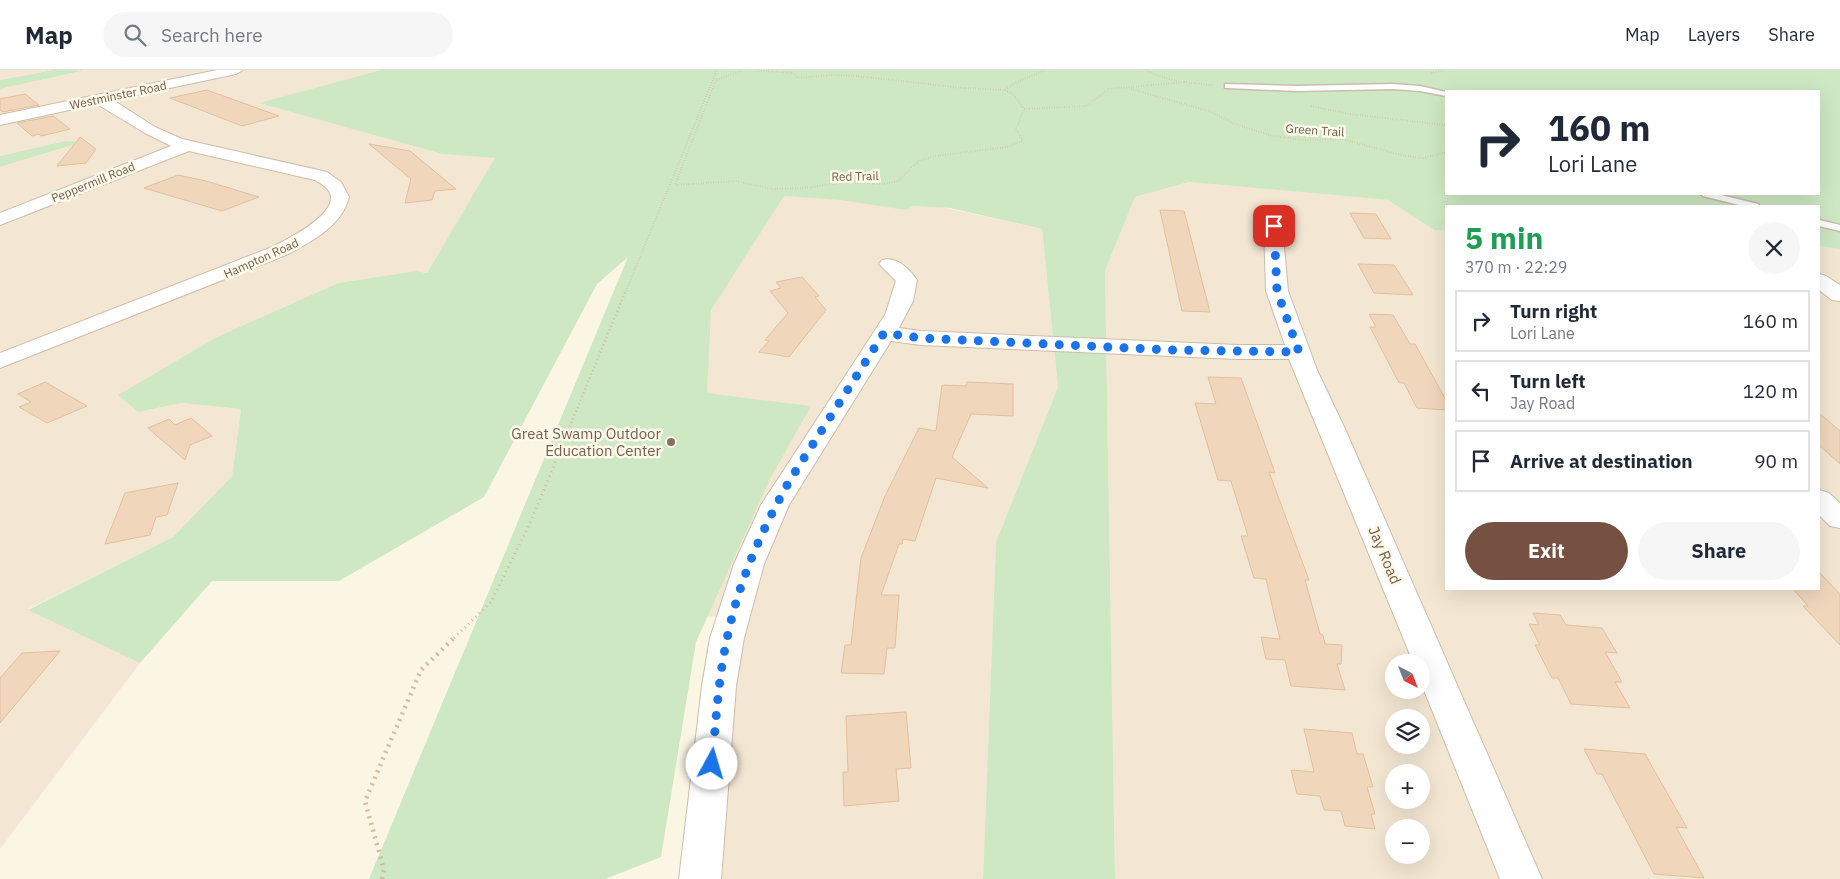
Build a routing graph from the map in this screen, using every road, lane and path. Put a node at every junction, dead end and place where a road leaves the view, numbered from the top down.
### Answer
1 (236, 70) edge
2 (717, 70) edge
3 (743, 70) edge
4 (756, 70) edge
5 (1045, 70) edge
6 (1146, 70) edge
7 (764, 71) edge
8 (1185, 82) junction
9 (1228, 86) joint
10 (1128, 88) junction
11 (1005, 90) junction
12 (1445, 94) edge
13 (100, 99) junction
14 (1304, 104) dead end
15 (1024, 109) junction
16 (0, 120) edge
17 (1445, 125) edge
18 (187, 146) junction
19 (1445, 152) edge
20 (1710, 195) edge
21 (1750, 205) edge
22 (0, 219) edge
23 (1820, 223) edge
24 (1274, 226) dead end
25 (1840, 228) edge
26 (889, 264) dead end
27 (1820, 281) edge
28 (1840, 295) edge
29 (884, 333) junction
30 (1299, 352) junction
31 (0, 361) edge
32 (1820, 500) edge
33 (1840, 519) edge
34 (382, 879) edge
35 (700, 879) edge
36 (1521, 879) edge

1 - 13 street, Westminster Road
2 - 34 path
3 - 15 path, Red Trail
4 - 7 path
5 - 11 path
6 - 8 path
7 - 11 path
8 - 9 path
8 - 10 path
9 - 12 lane
10 - 15 path
10 - 19 path, Green Trail
11 - 15 path
13 - 16 street, Westminster Road
13 - 18 street, Hampton Road
14 - 17 path, Green Trail
18 - 22 street, Peppermill Road
18 - 31 street, Hampton Road
20 - 21 lane
23 - 25 lane
24 - 30 street, Jay Road
26 - 29 street
27 - 28 street
29 - 30 street
29 - 35 street
30 - 36 street, Jay Road
32 - 33 street

